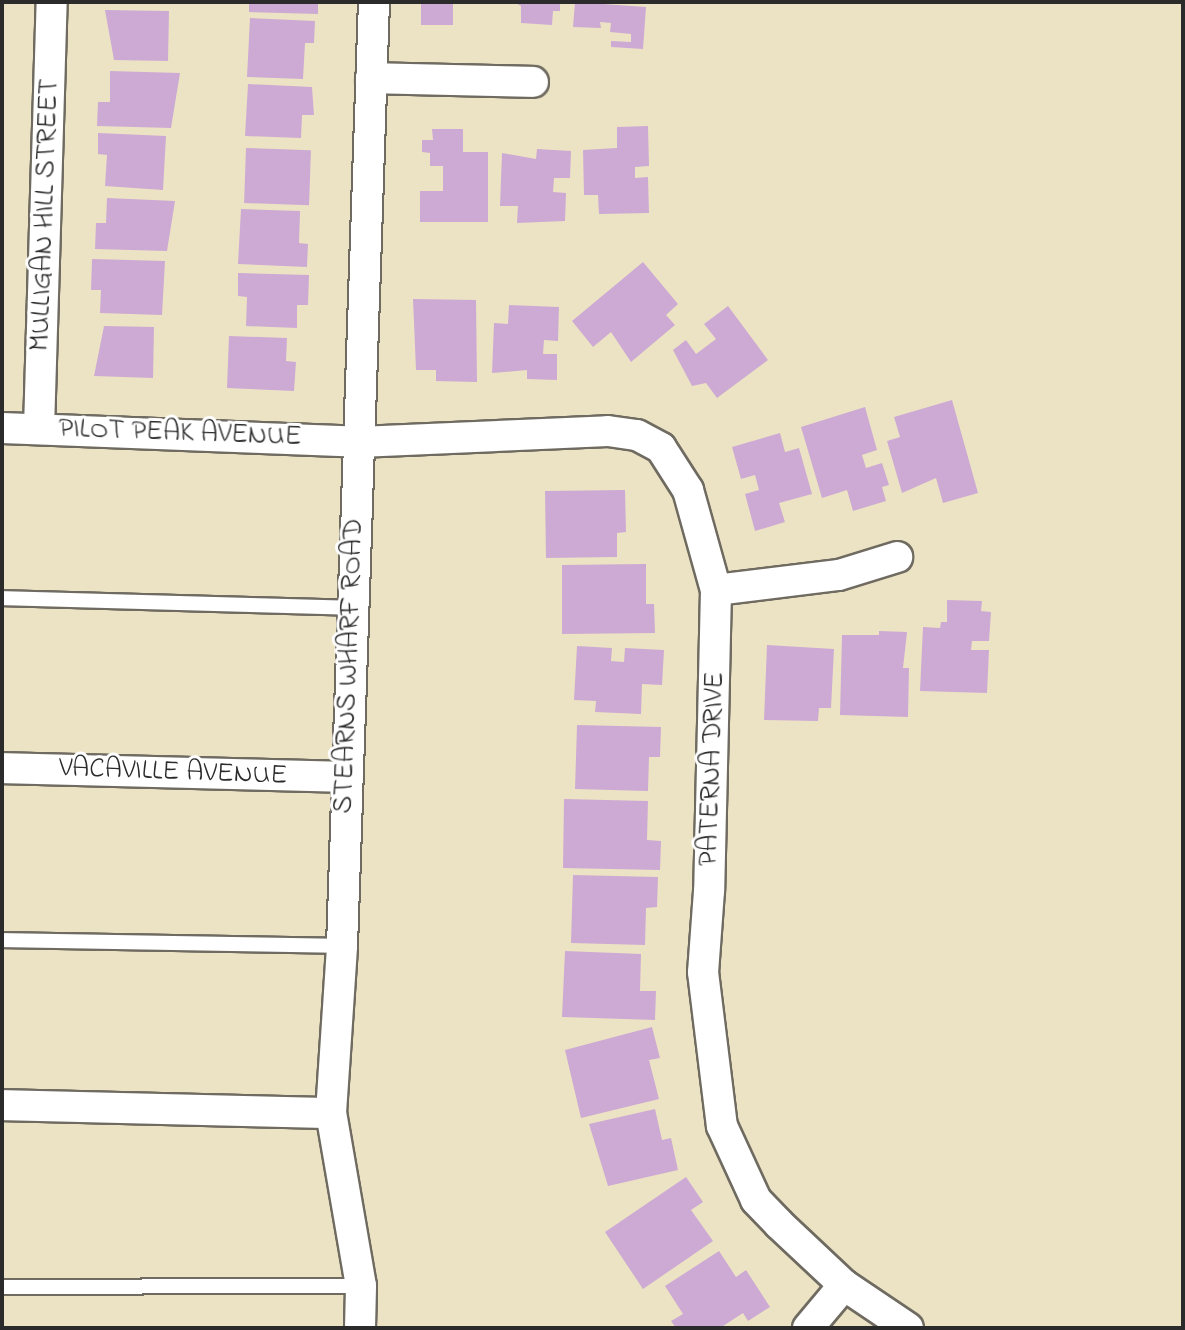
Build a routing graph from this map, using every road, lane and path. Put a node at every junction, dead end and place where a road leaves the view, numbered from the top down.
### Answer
1 (52, 2) edge
2 (374, 2) edge
3 (371, 78) junction
4 (533, 82) dead end
5 (2, 428) edge
6 (39, 429) junction
7 (359, 442) junction
8 (897, 557) dead end
9 (716, 590) junction
10 (2, 598) edge
11 (352, 608) junction
12 (2, 768) edge
13 (344, 777) junction
14 (2, 940) edge
15 (342, 946) junction
16 (2, 1105) edge
17 (331, 1113) junction
18 (844, 1285) junction
19 (361, 1286) junction
20 (2, 1287) edge
21 (360, 1328) edge
22 (808, 1328) edge
23 (908, 1328) edge

1 - 6 street, MULLIGAN HILL STREET
2 - 3 street, STEARNS WHARF ROAD
3 - 4 street
3 - 7 street, STEARNS WHARF ROAD
5 - 6 street, PILOT PEAK AVENUE
6 - 7 street, PILOT PEAK AVENUE
7 - 9 street, PATERNA DRIVE
7 - 11 street, STEARNS WHARF ROAD
8 - 9 street
9 - 18 street, PATERNA DRIVE
10 - 11 lane
11 - 13 street, STEARNS WHARF ROAD
12 - 13 street, VACAVILLE AVENUE
13 - 15 street, STEARNS WHARF ROAD
14 - 15 lane
15 - 17 street, STEARNS WHARF ROAD
16 - 17 street
17 - 19 street, STEARNS WHARF ROAD
18 - 22 street
18 - 23 street, PATERNA DRIVE
19 - 20 lane
19 - 21 street, STEARNS WHARF ROAD

